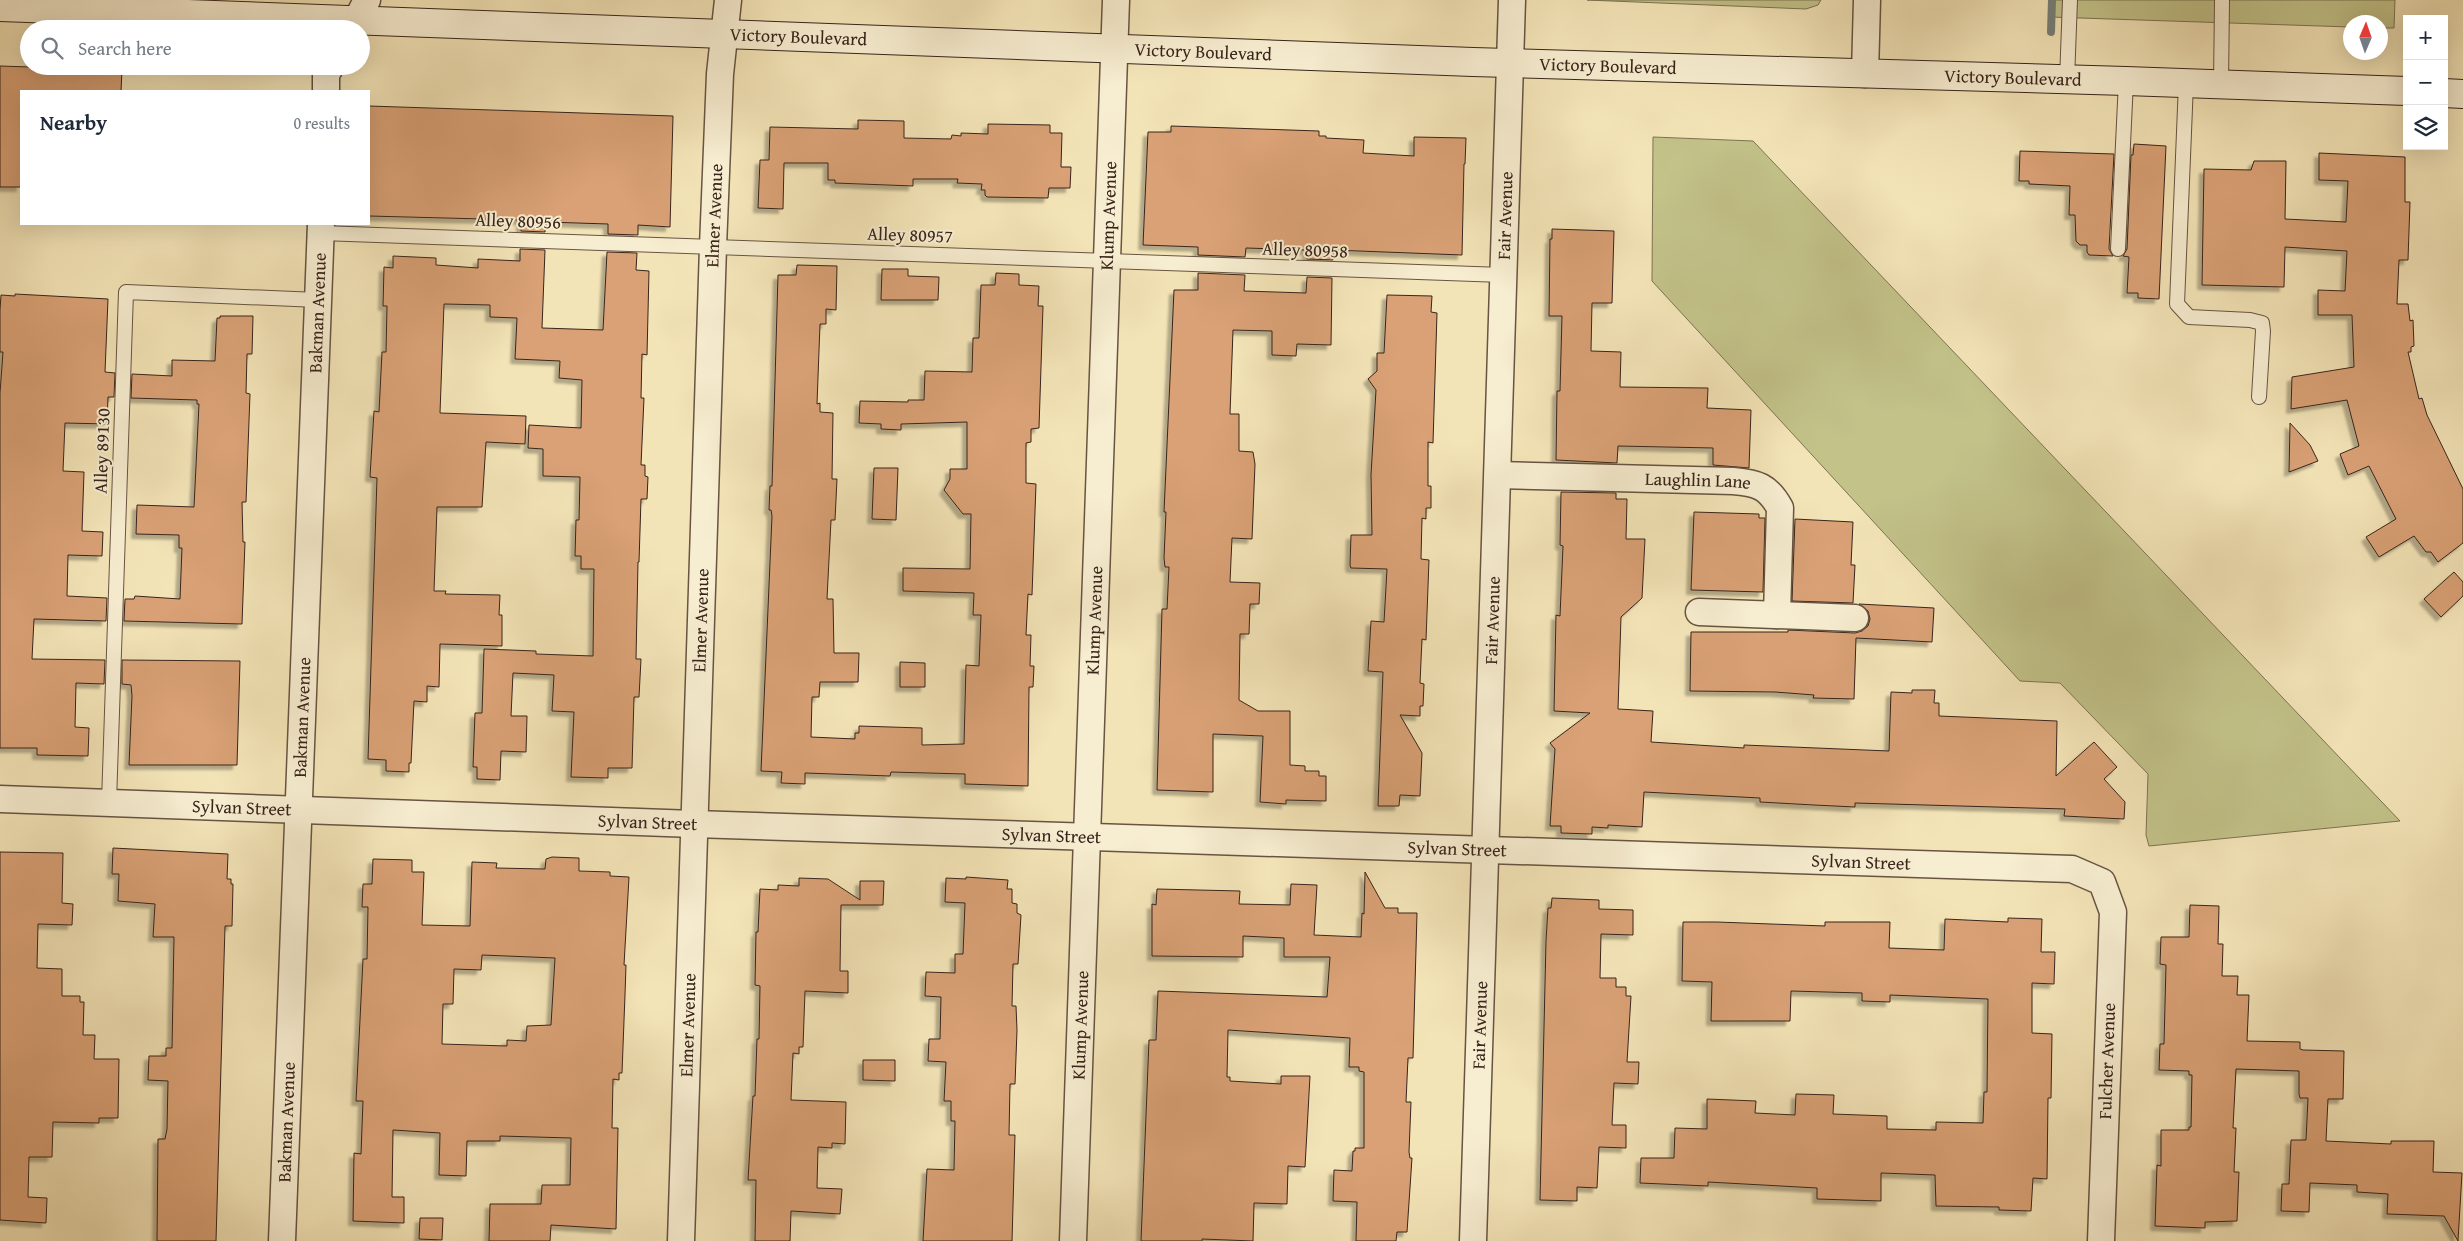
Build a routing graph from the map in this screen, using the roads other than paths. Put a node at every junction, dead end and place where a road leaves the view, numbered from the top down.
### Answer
1 (728, 0) edge
2 (1116, 0) edge
3 (1512, 0) edge
4 (1867, 0) edge
5 (2070, 0) edge
6 (2222, 0) edge
7 (0, 7) edge
8 (358, 17) edge
9 (725, 32) junction
10 (1113, 48) junction
11 (1510, 63) junction
12 (1864, 74) junction
13 (326, 75) edge
14 (2067, 80) junction
15 (2126, 80) junction
16 (2186, 83) junction
17 (2221, 84) junction
18 (326, 90) edge
19 (2403, 91) edge
20 (2448, 93) edge
21 (2463, 94) edge
22 (321, 228) edge
23 (713, 247) junction
24 (2118, 249) dead end
25 (1105, 261) junction
26 (1503, 275) junction
27 (318, 300) junction
28 (2259, 397) dead end
29 (1498, 475) junction
30 (1699, 612) dead end
31 (1777, 615) junction
32 (1855, 618) dead end
33 (0, 799) edge
34 (109, 802) junction
35 (298, 808) junction
36 (694, 824) junction
37 (1087, 836) junction
38 (1486, 849) junction
39 (2102, 882) joint
40 (282, 1241) edge
41 (681, 1241) edge
42 (1073, 1241) edge
43 (1473, 1241) edge
44 (2101, 1241) edge

1 - 9 street, Elmer Avenue
2 - 10 street, Klump Avenue
3 - 11 street, Fair Avenue
4 - 12 street
5 - 14 lane
6 - 17 lane
7 - 8 main road, Victory Boulevard
8 - 9 main road, Victory Boulevard
9 - 10 main road, Victory Boulevard
9 - 23 street, Elmer Avenue
10 - 11 main road, Victory Boulevard
10 - 25 street, Klump Avenue
11 - 12 main road, Victory Boulevard
11 - 26 street, Fair Avenue
12 - 14 main road, Victory Boulevard
13 - 18 street
14 - 15 main road, Victory Boulevard
15 - 16 main road, Victory Boulevard
15 - 24 lane
16 - 17 main road, Victory Boulevard
16 - 28 lane
17 - 19 main road, Victory Boulevard
20 - 21 main road
22 - 23 lane, Alley 80956
22 - 27 street, Bakman Avenue
23 - 25 lane, Alley 80957
23 - 36 street, Elmer Avenue
25 - 26 lane, Alley 80958
25 - 37 street, Klump Avenue
26 - 29 street, Fair Avenue
27 - 34 lane, Alley 89130
27 - 35 street, Bakman Avenue
29 - 31 street, Laughlin Lane
29 - 38 street, Fair Avenue
30 - 31 street
31 - 32 street
33 - 34 street, Sylvan Street
34 - 35 street, Sylvan Street
35 - 36 street, Sylvan Street
35 - 40 street, Bakman Avenue
36 - 37 street, Sylvan Street
36 - 41 street, Elmer Avenue
37 - 38 street, Sylvan Street
37 - 42 street, Klump Avenue
38 - 39 street, Sylvan Street
38 - 43 street, Fair Avenue
39 - 44 street, Fulcher Avenue

